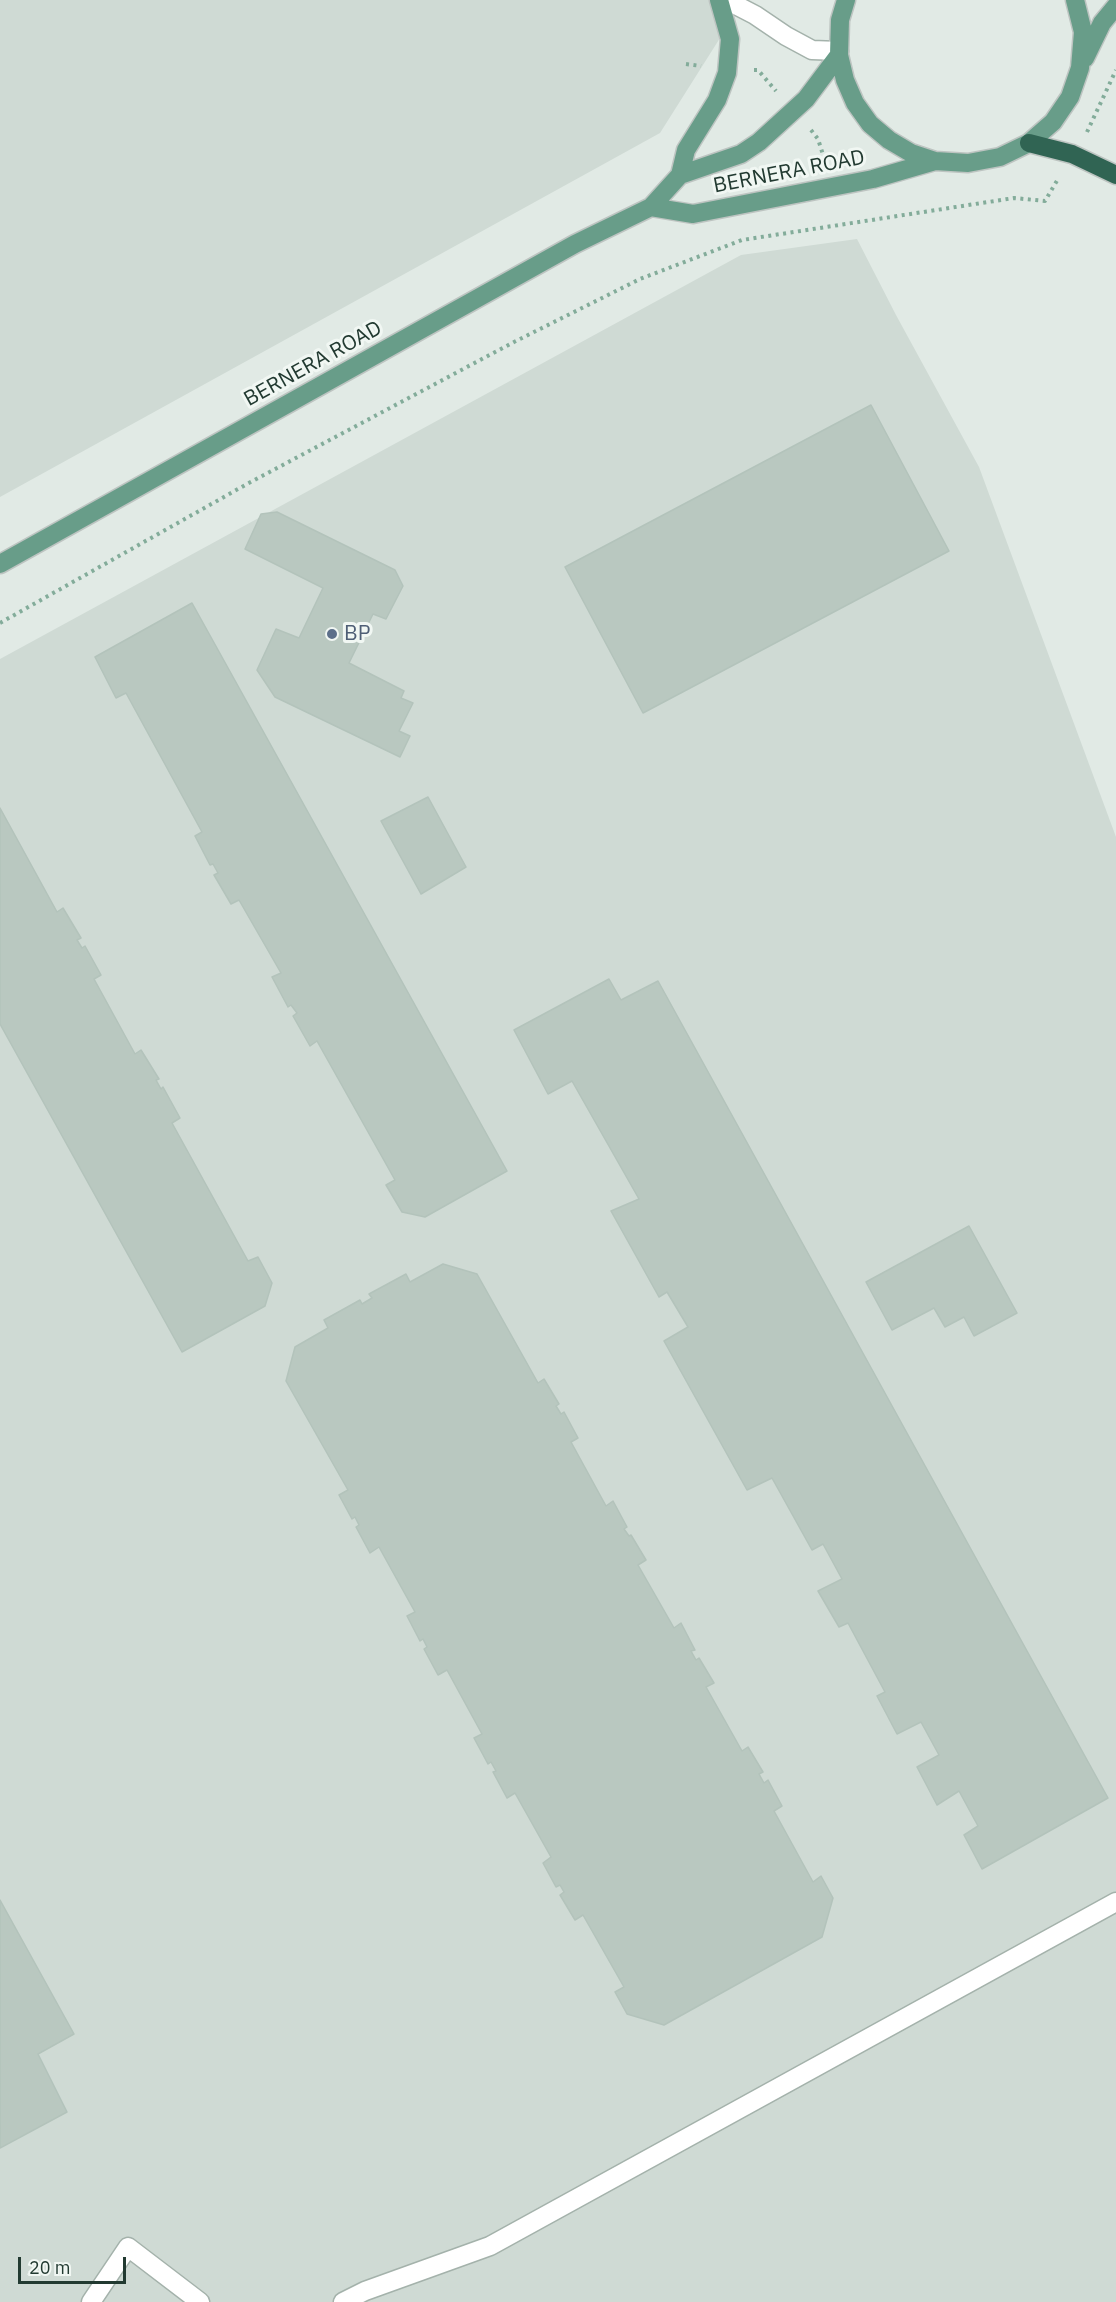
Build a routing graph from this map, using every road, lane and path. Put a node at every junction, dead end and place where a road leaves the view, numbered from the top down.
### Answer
1 (719, 0) edge
2 (726, 0) edge
3 (846, 0) edge
4 (1075, 0) edge
5 (1116, 6) edge
6 (839, 53) junction
7 (1080, 68) junction
8 (1116, 70) edge
9 (1090, 127) dead end
10 (1029, 143) junction
11 (935, 161) junction
12 (680, 175) junction
13 (1116, 175) edge
14 (1045, 201) dead end
15 (651, 207) junction
16 (0, 564) edge
17 (0, 623) edge
18 (1116, 1902) edge
19 (91, 2302) edge
20 (200, 2302) edge
21 (344, 2302) edge

1 - 12 main road
2 - 6 street
3 - 6 main road
4 - 7 main road
5 - 7 main road
6 - 11 main road
6 - 12 main road, BERNERA ROAD
7 - 10 main road
8 - 9 path
10 - 11 main road
10 - 13 highway
11 - 15 main road, BERNERA ROAD
12 - 15 main road, BERNERA ROAD
14 - 17 path
15 - 16 main road, BERNERA ROAD
18 - 21 street
19 - 20 street

